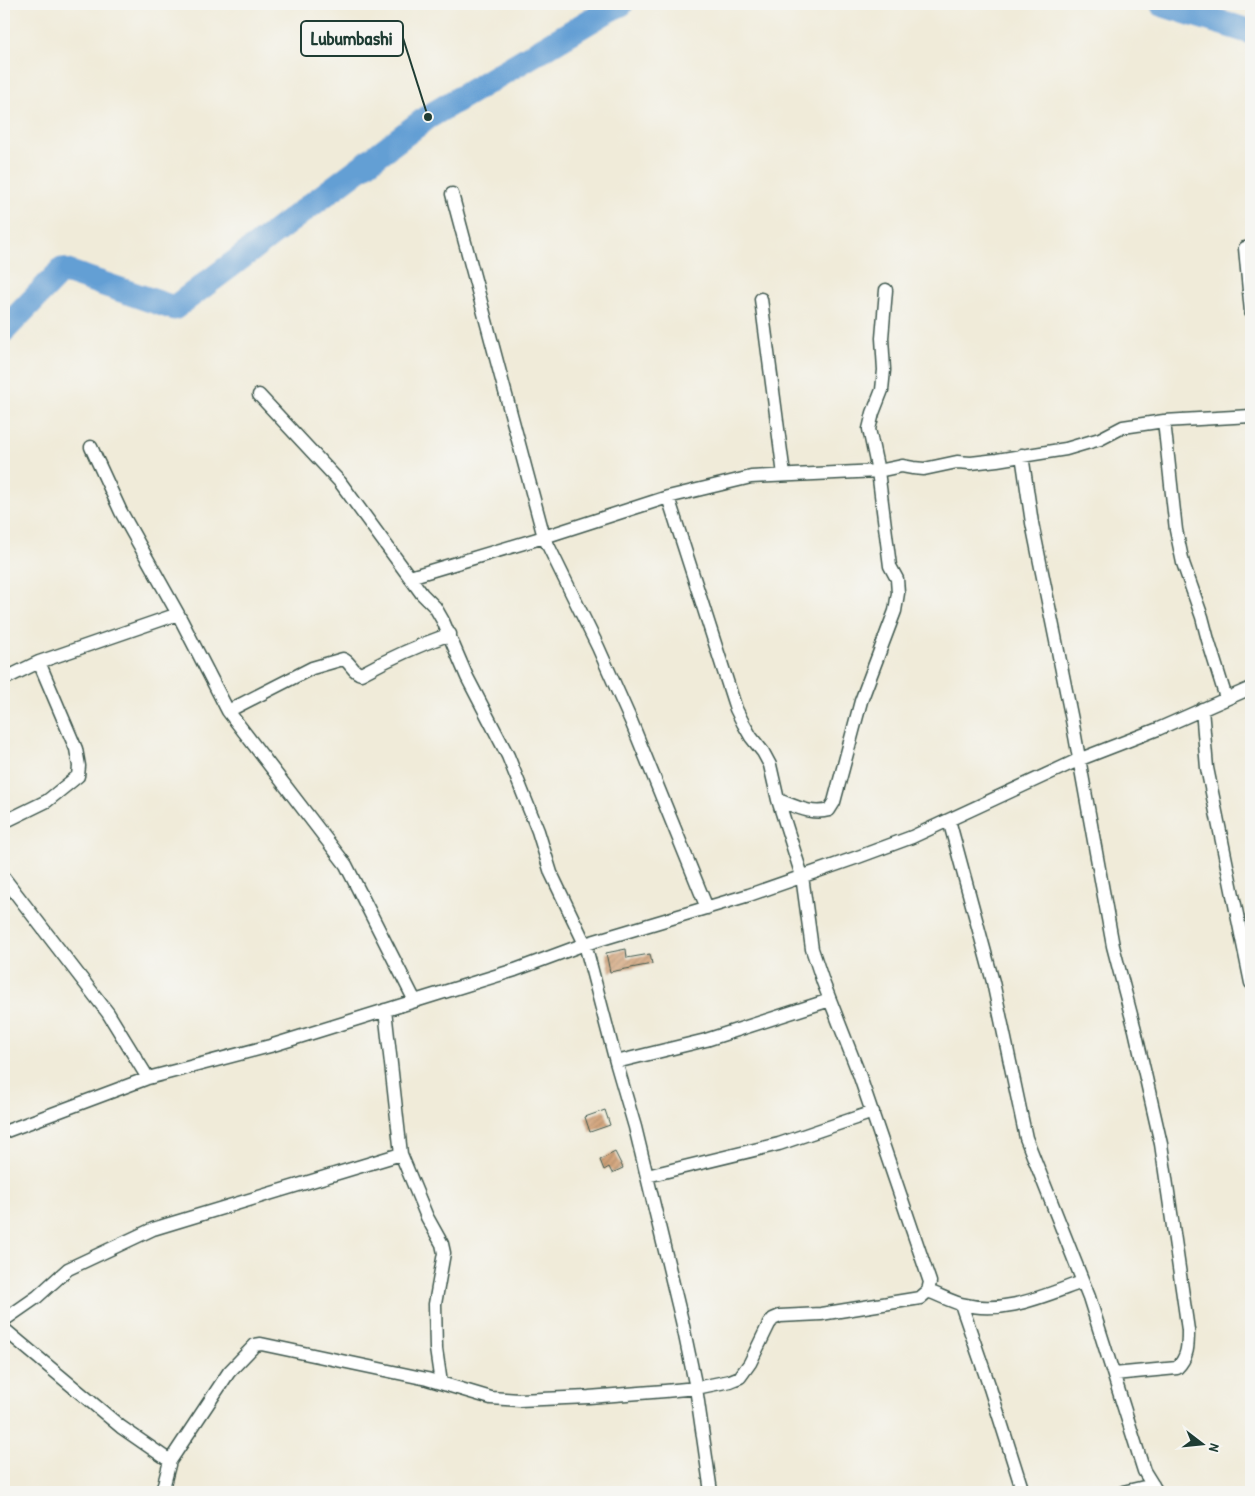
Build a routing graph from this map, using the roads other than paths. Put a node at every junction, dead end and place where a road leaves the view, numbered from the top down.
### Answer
1 (452, 194) dead end
2 (1245, 248) dead end
3 (886, 290) dead end
4 (761, 299) dead end
5 (1251, 312) edge
6 (259, 395) dead end
7 (1251, 416) edge
8 (1164, 422) junction
9 (92, 447) dead end
10 (1022, 455) junction
11 (878, 470) junction
12 (784, 476) junction
13 (668, 497) junction
14 (544, 537) junction
15 (410, 577) junction
16 (178, 614) junction
17 (450, 634) junction
18 (39, 662) junction
19 (4, 679) edge
20 (1251, 688) edge
21 (1226, 698) junction
22 (1202, 708) junction
23 (228, 711) junction
24 (1078, 760) junction
25 (778, 800) junction
26 (949, 820) junction
27 (4, 822) edge
28 (802, 876) junction
29 (4, 878) edge
30 (707, 908) junction
31 (585, 944) junction
32 (1251, 983) edge
33 (830, 1000) junction
34 (414, 1001) junction
35 (385, 1010) junction
36 (616, 1062) junction
37 (148, 1078) junction
38 (873, 1112) junction
39 (4, 1132) edge
40 (401, 1154) junction
41 (647, 1176) junction
42 (1082, 1282) junction
43 (928, 1291) junction
44 (961, 1304) junction
45 (4, 1320) edge
46 (4, 1329) edge
47 (1114, 1374) junction
48 (441, 1383) junction
49 (696, 1388) junction
50 (170, 1462) junction
51 (1155, 1488) edge
52 (162, 1492) edge
53 (711, 1492) edge
54 (1023, 1492) edge
55 (1123, 1492) edge

1 - 14 street
2 - 5 street
3 - 11 street
4 - 12 street
6 - 15 street
7 - 8 street
8 - 10 street
8 - 21 street
9 - 16 street
10 - 11 street
10 - 24 street
11 - 12 street
11 - 25 street
12 - 13 street
13 - 14 street
13 - 25 street
14 - 15 street
14 - 30 street
15 - 17 street
16 - 18 street
16 - 23 street
17 - 23 street
17 - 31 street
18 - 19 street
18 - 27 street
20 - 21 street
21 - 22 street
22 - 24 street
22 - 32 street
23 - 34 street
24 - 26 street
24 - 47 street
25 - 28 street
26 - 28 street
26 - 42 street
28 - 30 street
28 - 33 street
29 - 37 street
30 - 31 street
31 - 34 street
31 - 36 street
33 - 36 street
33 - 38 street
34 - 35 street
35 - 37 street
35 - 40 street
36 - 41 street
37 - 39 street
38 - 41 street
38 - 43 street
40 - 45 street
40 - 48 street
41 - 49 street
42 - 44 street
42 - 47 street
43 - 44 street
43 - 49 street
44 - 54 street
46 - 50 street
47 - 51 street
48 - 49 street
48 - 50 street
49 - 53 street
50 - 52 street
51 - 55 street

